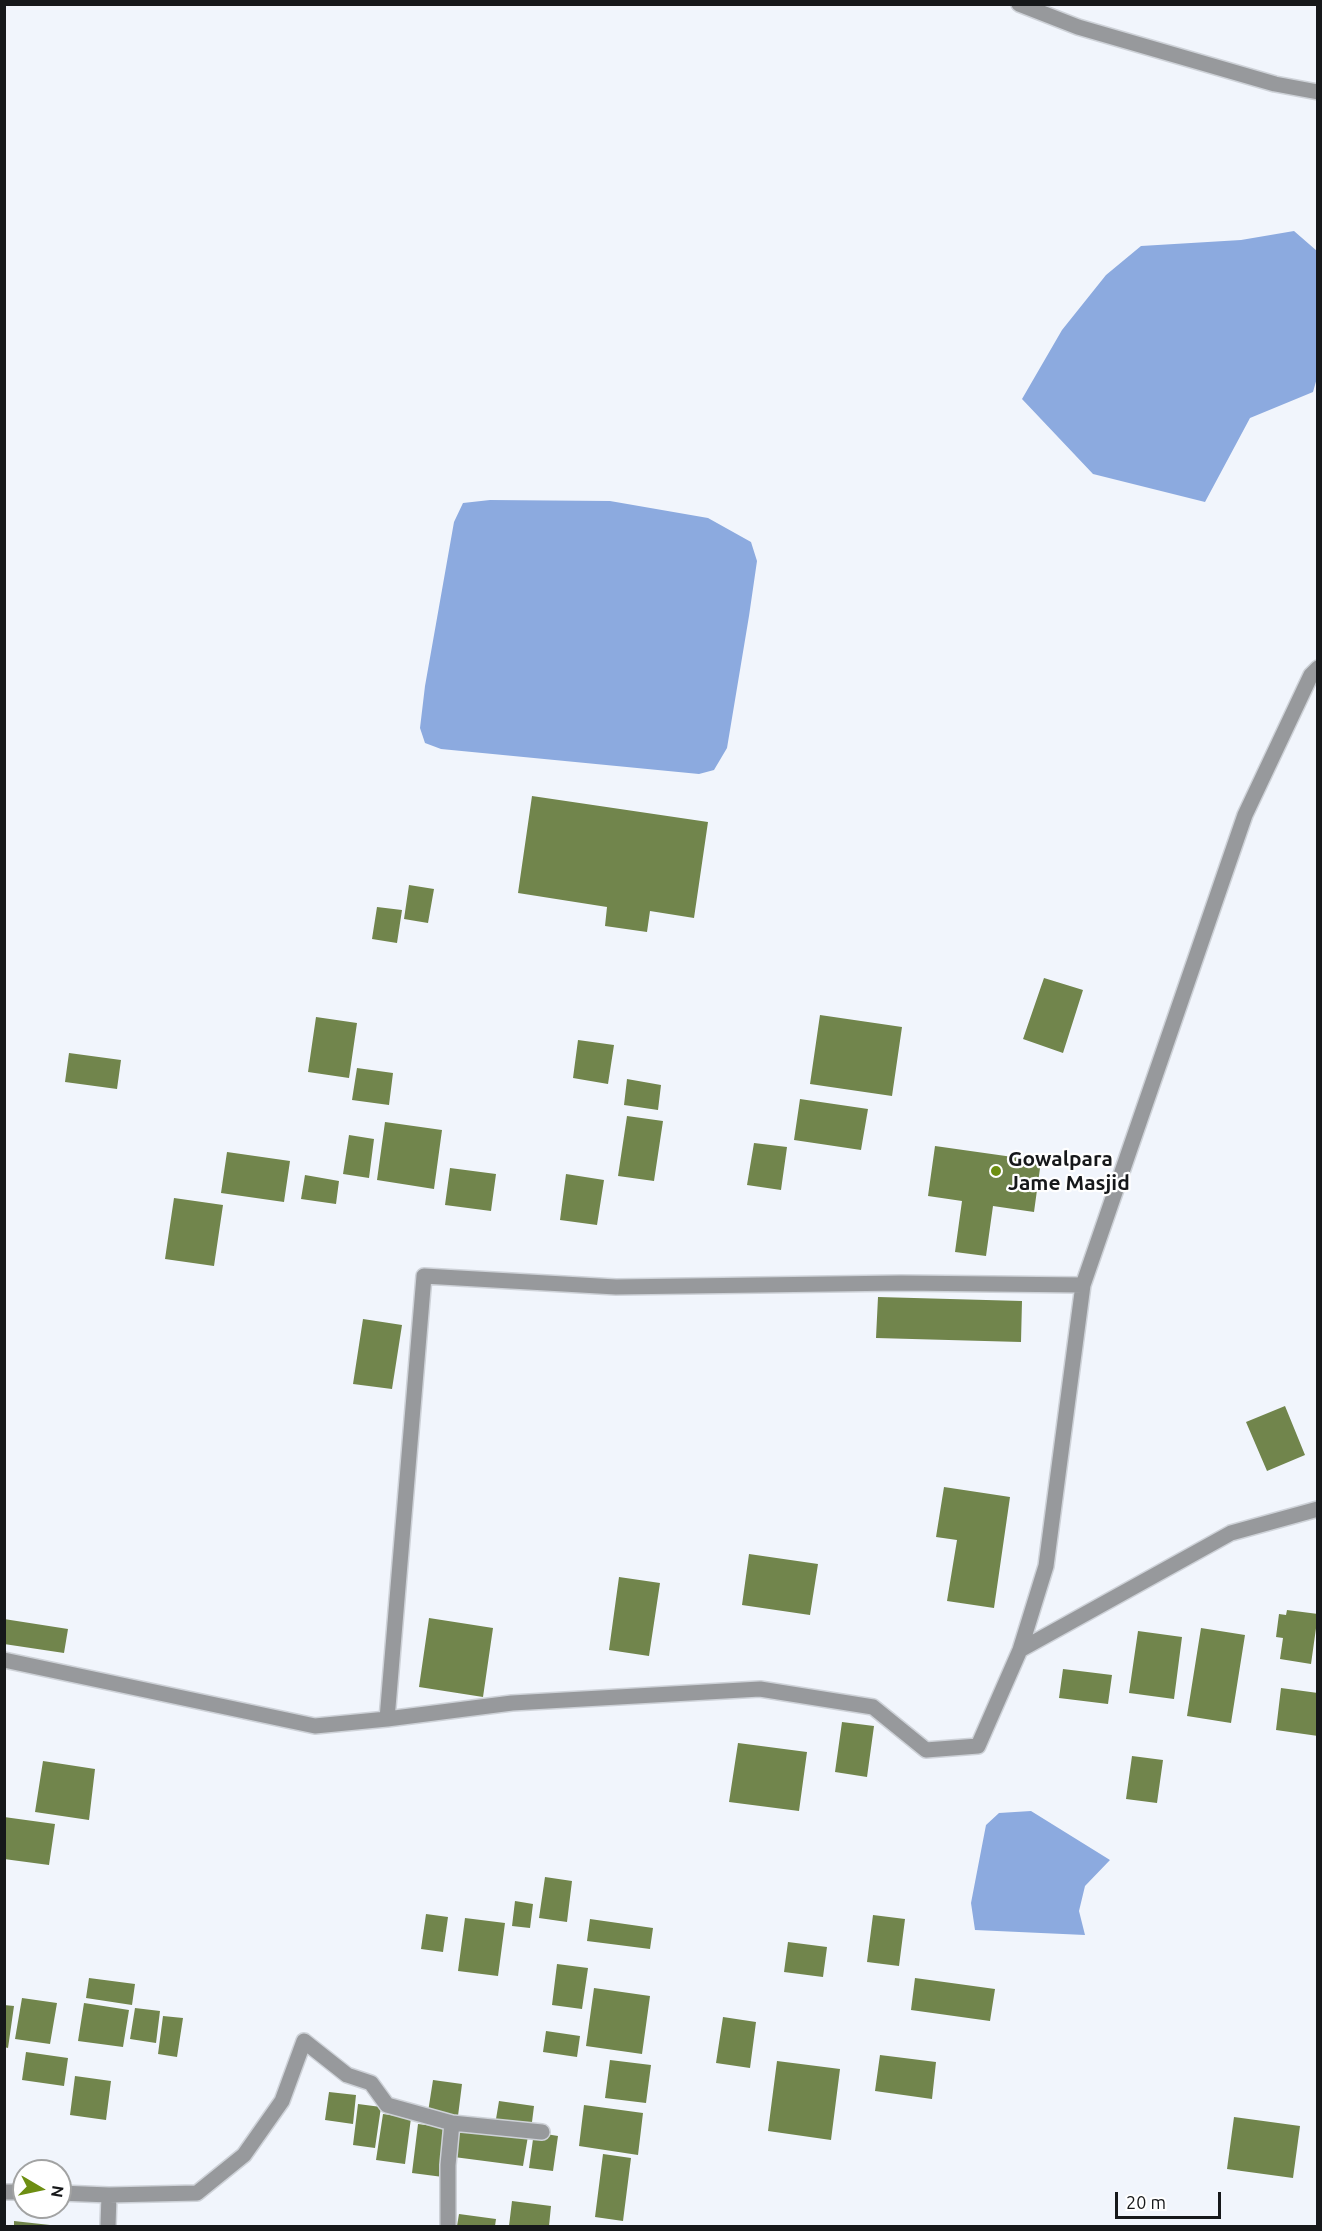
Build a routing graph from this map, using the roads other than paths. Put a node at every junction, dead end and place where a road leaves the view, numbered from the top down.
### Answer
1 (1018, 4) edge
2 (1317, 92) edge
3 (1317, 669) edge
4 (1083, 1285) junction
5 (1317, 1509) edge
6 (1020, 1650) junction
7 (4, 1660) edge
8 (387, 1719) junction
9 (452, 2123) junction
10 (542, 2132) dead end
11 (72, 2193) edge
12 (109, 2194) junction
13 (108, 2226) edge
14 (448, 2226) edge

1 - 2 street
3 - 4 street
4 - 6 street
4 - 8 street
5 - 6 street
6 - 8 street
7 - 8 street
9 - 10 street
9 - 12 street
9 - 14 street
11 - 12 street
12 - 13 street

